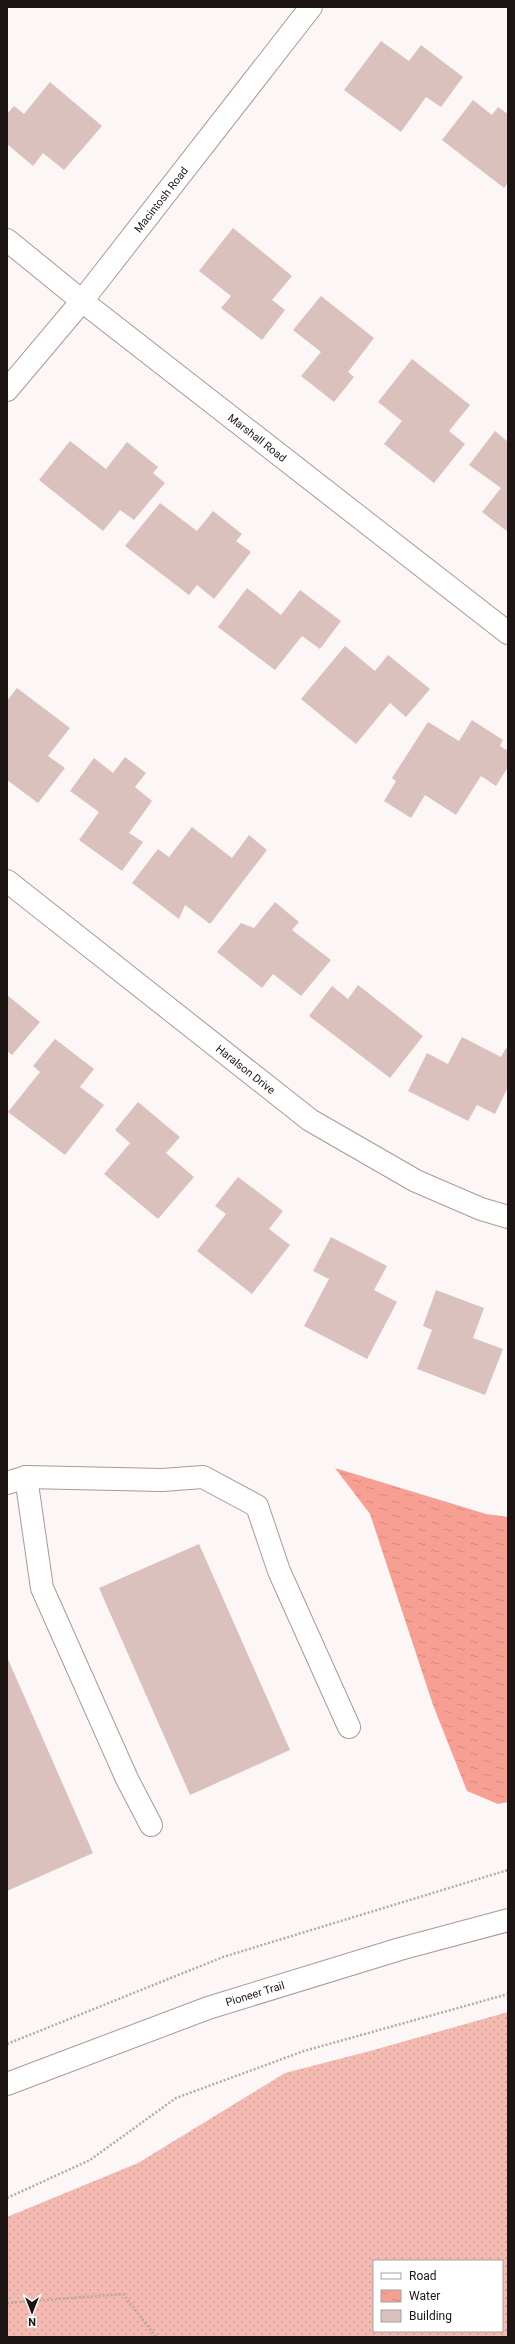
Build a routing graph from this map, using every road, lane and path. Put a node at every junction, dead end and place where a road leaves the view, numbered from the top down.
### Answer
1 (311, 7) edge
2 (7, 240) edge
3 (82, 301) junction
4 (7, 390) edge
5 (508, 633) edge
6 (7, 881) edge
7 (508, 1217) edge
8 (16, 1480) edge
9 (349, 1727) dead end
10 (151, 1825) dead end
11 (508, 1870) edge
12 (508, 1920) edge
13 (508, 1994) edge
14 (7, 2044) edge
15 (7, 2084) edge
16 (7, 2198) edge
17 (7, 2303) edge
18 (156, 2337) edge

1 - 3 street, Macintosh Road
2 - 3 street, Marshall Road
3 - 4 street, Macintosh Road
3 - 5 street, Marshall Road
6 - 7 street, Haralson Drive
8 - 9 street
8 - 10 street
11 - 14 path
12 - 15 street, Pioneer Trail
13 - 16 path
17 - 18 path

